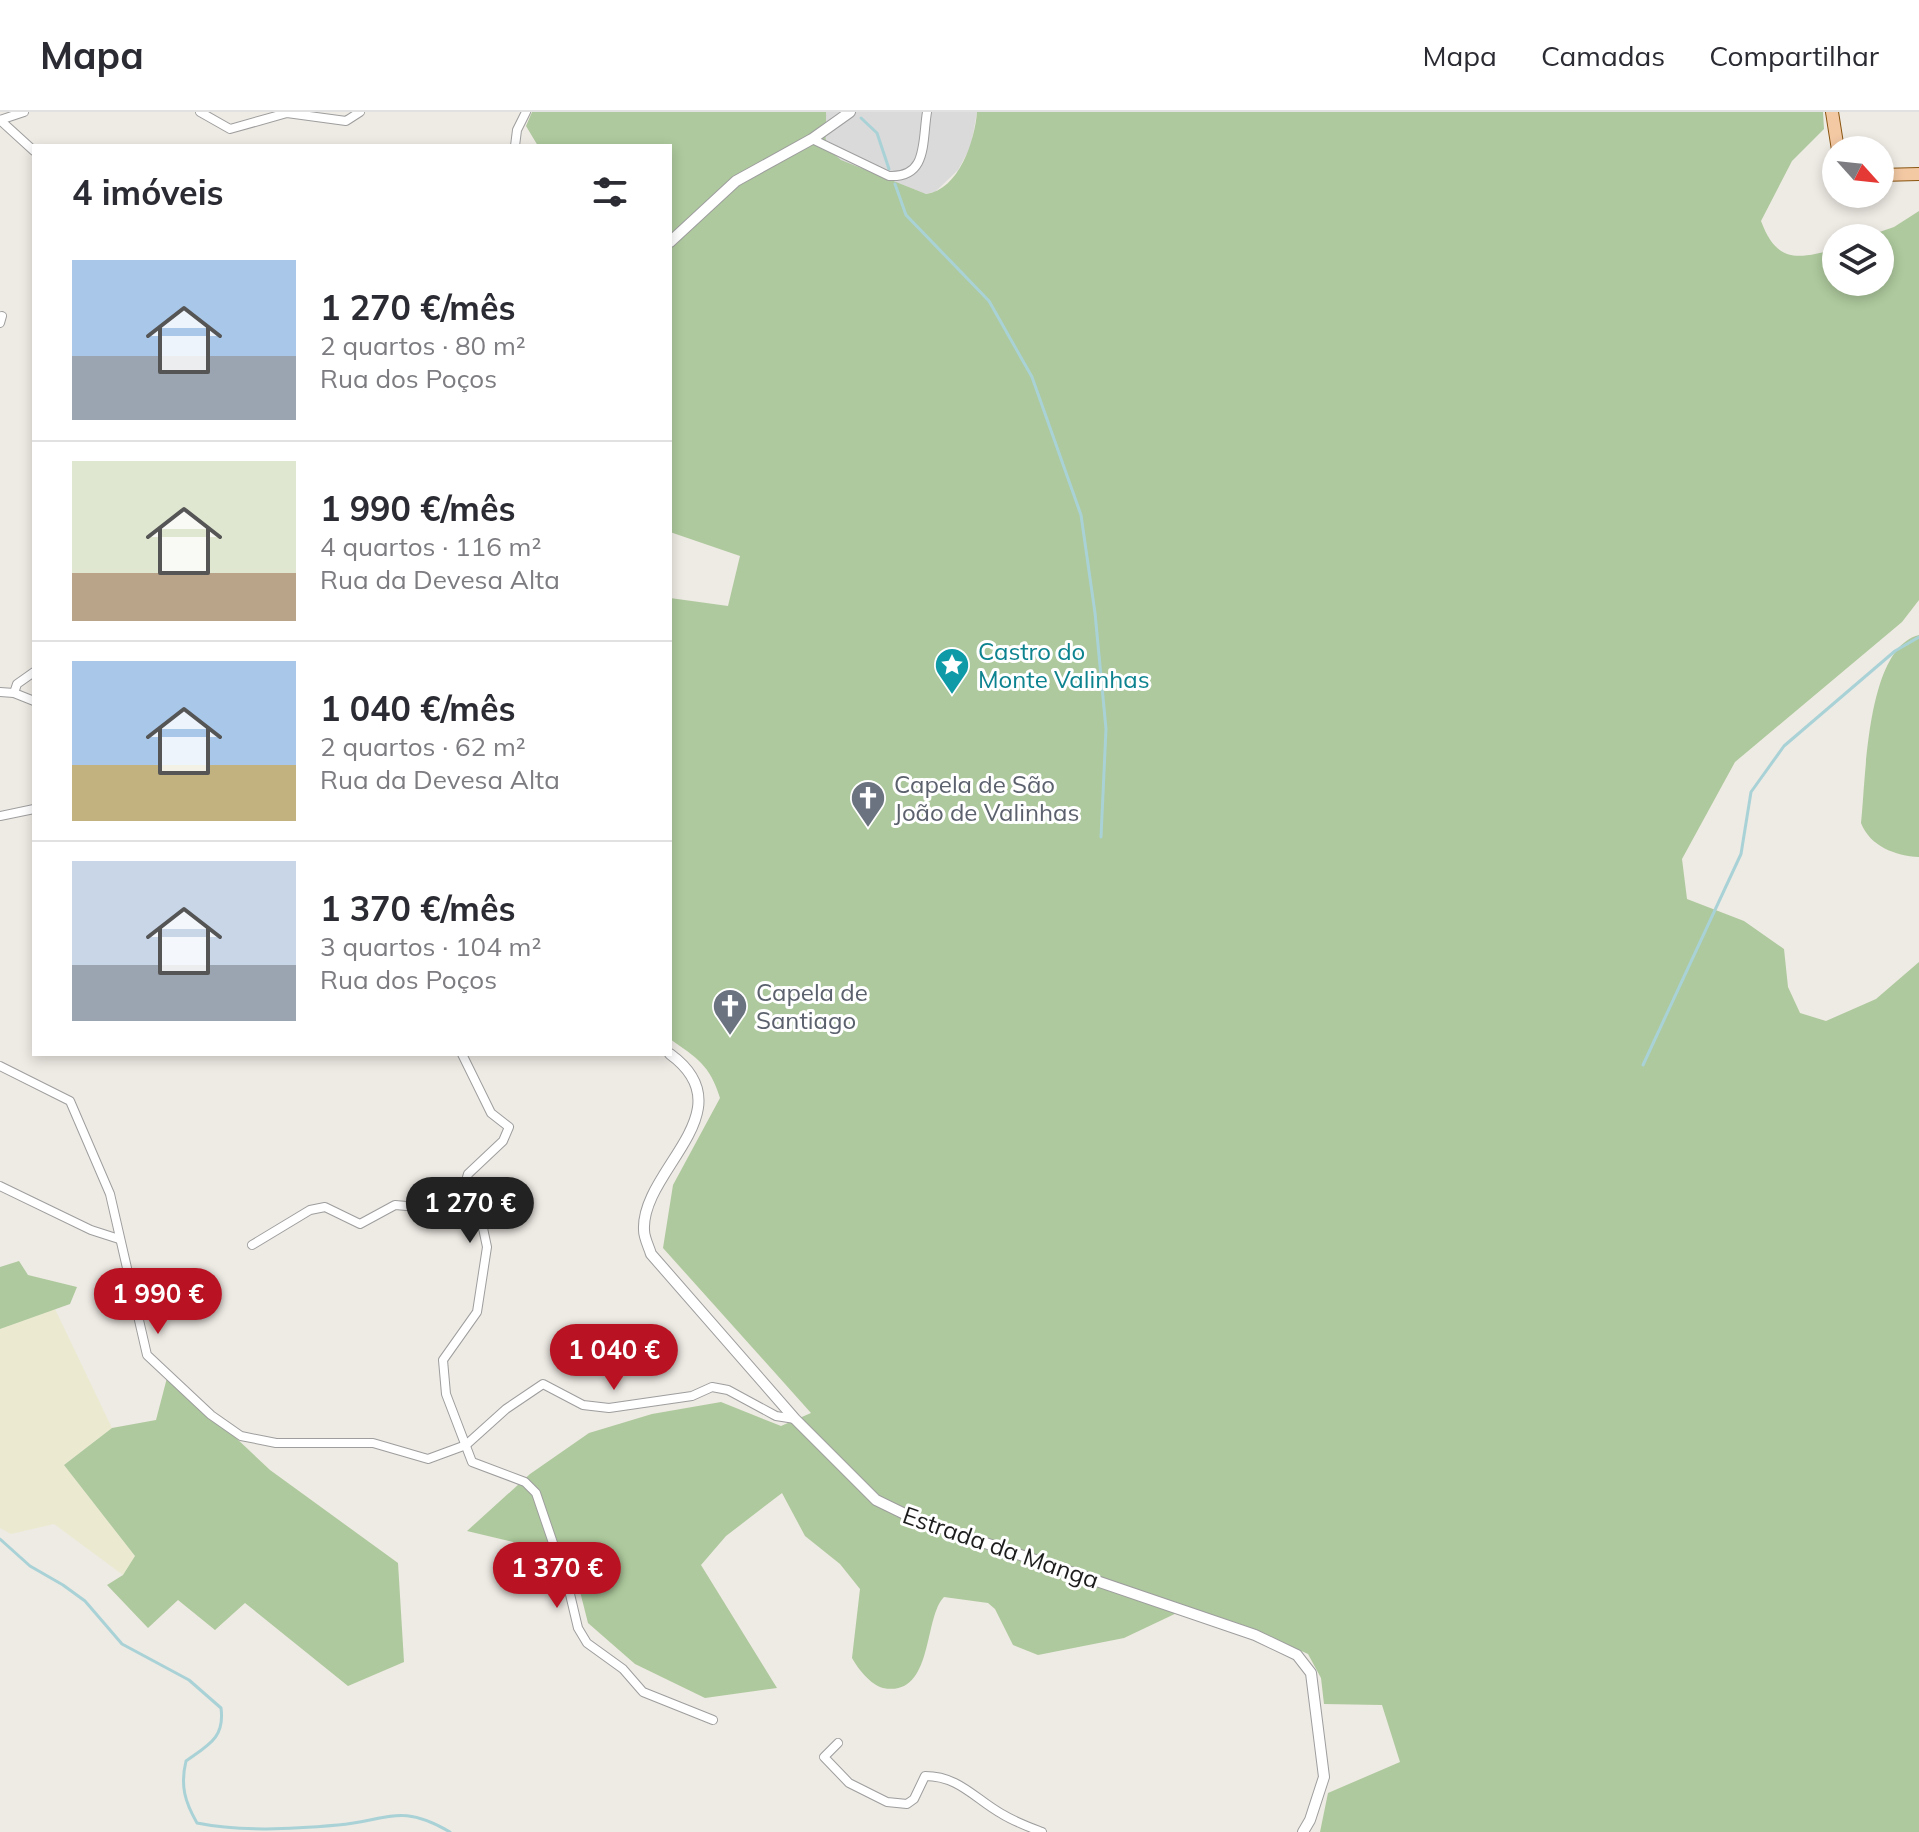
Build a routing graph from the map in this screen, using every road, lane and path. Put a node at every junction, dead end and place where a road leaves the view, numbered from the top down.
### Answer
1 (24, 112) edge
2 (200, 112) edge
3 (360, 112) edge
4 (526, 112) edge
5 (850, 112) edge
6 (927, 112) edge
7 (1832, 112) edge
8 (0, 120) edge
9 (1834, 136) edge
10 (812, 139) junction
11 (515, 144) edge
12 (32, 149) edge
13 (1919, 174) edge
14 (1894, 175) edge
15 (672, 240) edge
16 (32, 673) edge
17 (0, 692) edge
18 (14, 693) junction
19 (32, 700) edge
20 (32, 809) edge
21 (0, 816) edge
22 (463, 1056) edge
23 (672, 1056) edge
24 (0, 1066) edge
25 (0, 1186) edge
26 (462, 1194) junction
27 (119, 1239) junction
28 (252, 1245) dead end
29 (795, 1419) junction
30 (466, 1445) junction
31 (713, 1720) dead end
32 (838, 1743) dead end
33 (1042, 1832) edge
34 (1303, 1832) edge

1 - 8 street
2 - 3 street
4 - 11 street
5 - 10 street
6 - 10 street
7 - 9 main road
8 - 12 street
10 - 15 street
13 - 14 main road
16 - 18 street
17 - 18 street
18 - 19 street
20 - 21 street
22 - 26 street
23 - 29 street, Estrada da Manga
24 - 27 street
25 - 27 street
26 - 28 street
26 - 30 street
27 - 30 street
29 - 30 street
29 - 34 street, Estrada da Manga
30 - 31 street
32 - 33 street

